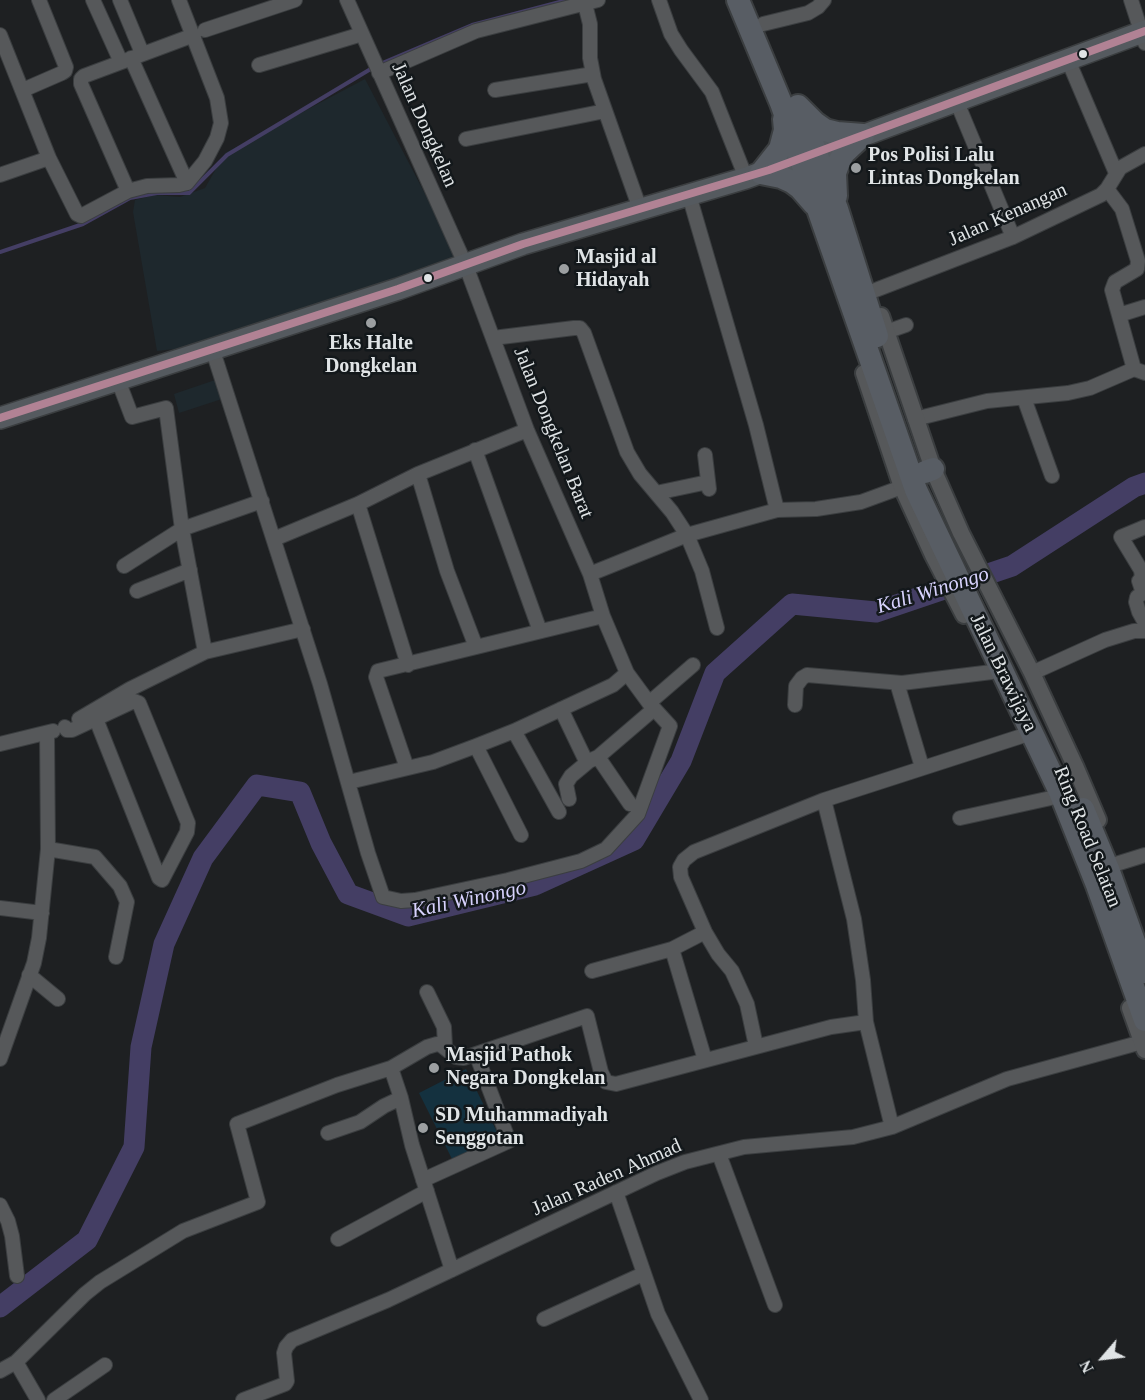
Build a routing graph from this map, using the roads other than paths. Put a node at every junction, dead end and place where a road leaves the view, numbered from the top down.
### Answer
1 (39, 0) edge
2 (93, 0) edge
3 (120, 0) edge
4 (179, 0) edge
5 (296, 0) edge
6 (347, 0) edge
7 (658, 0) edge
8 (727, 0) edge
9 (738, 0) edge
10 (753, 0) edge
11 (824, 0) edge
12 (1131, 0) edge
13 (591, 2) edge
14 (763, 24) junction
15 (199, 33) junction
16 (362, 34) junction
17 (0, 35) edge
18 (1144, 35) edge
19 (131, 58) junction
20 (1068, 60) junction
21 (259, 65) dead end
22 (379, 73) junction
23 (593, 74) junction
24 (771, 80) junction
25 (23, 90) junction
26 (495, 90) dead end
27 (956, 100) junction
28 (791, 109) junction
29 (605, 111) junction
30 (863, 135) junction
31 (466, 139) dead end
32 (1145, 154) edge
33 (49, 158) junction
34 (802, 158) junction
35 (1116, 173) junction
36 (753, 175) junction
37 (0, 176) edge
38 (187, 183) junction
39 (1107, 189) junction
40 (128, 191) junction
41 (689, 195) junction
42 (827, 208) junction
43 (640, 209) junction
44 (1013, 237) junction
45 (841, 250) junction
46 (466, 266) junction
47 (873, 291) junction
48 (1145, 307) edge
49 (1119, 315) junction
50 (906, 325) dead end
51 (886, 332) junction
52 (493, 338) junction
53 (213, 348) junction
54 (1139, 371) edge
55 (118, 380) junction
56 (1024, 398) junction
57 (0, 418) edge
58 (915, 419) junction
59 (527, 430) junction
60 (475, 450) junction
61 (705, 455) dead end
62 (929, 470) junction
63 (418, 474) junction
64 (1052, 476) dead end
65 (902, 486) junction
66 (656, 493) junction
67 (262, 501) junction
68 (358, 504) junction
69 (777, 510) junction
70 (1145, 527) edge
71 (182, 529) junction
72 (687, 535) junction
73 (274, 539) junction
74 (947, 542) junction
75 (124, 566) dead end
76 (190, 570) junction
77 (590, 574) junction
78 (137, 591) dead end
79 (603, 616) junction
80 (1145, 623) edge
81 (717, 628) dead end
82 (303, 629) junction
83 (540, 631) junction
84 (1145, 631) edge
85 (995, 640) junction
86 (476, 647) junction
87 (205, 652) junction
88 (693, 664) dead end
89 (408, 665) junction
90 (992, 672) junction
91 (627, 673) junction
92 (1032, 673) junction
93 (897, 683) junction
94 (795, 705) dead end
95 (652, 706) junction
96 (561, 709) junction
97 (96, 719) junction
98 (65, 727) junction
99 (514, 731) junction
100 (47, 733) junction
101 (1022, 736) junction
102 (0, 744) edge
103 (476, 746) junction
104 (594, 759) junction
105 (921, 767) junction
106 (407, 768) junction
107 (349, 782) junction
108 (1051, 798) junction
109 (569, 800) dead end
110 (824, 800) junction
111 (630, 804) dead end
112 (559, 812) dead end
113 (960, 818) dead end
114 (521, 835) dead end
115 (48, 849) junction
116 (1145, 855) edge
117 (1116, 864) junction
118 (0, 908) edge
119 (42, 913) junction
120 (705, 932) junction
121 (1145, 945) edge
122 (672, 949) junction
123 (116, 957) dead end
124 (592, 971) dead end
125 (1145, 972) edge
126 (29, 975) junction
127 (428, 992) dead end
128 (58, 999) dead end
129 (866, 1022) junction
130 (1144, 1037) edge
131 (445, 1046) junction
132 (756, 1046) junction
133 (477, 1054) junction
134 (0, 1059) edge
135 (705, 1060) junction
136 (391, 1068) junction
137 (401, 1098) junction
138 (890, 1119) junction
139 (328, 1133) dead end
140 (719, 1154) junction
141 (425, 1185) junction
142 (616, 1192) junction
143 (0, 1205) edge
144 (4, 1224) edge
145 (338, 1239) dead end
146 (452, 1270) junction
147 (17, 1275) dead end
148 (644, 1275) junction
149 (775, 1305) dead end
150 (544, 1319) dead end
151 (16, 1362) junction
152 (105, 1365) dead end
153 (0, 1371) edge
154 (38, 1400) edge
155 (54, 1400) edge
156 (243, 1400) edge
157 (701, 1400) edge

1 - 25 street
2 - 19 street
3 - 19 street
4 - 15 street
5 - 15 street
6 - 16 street, Jalan Dongkelan
7 - 36 street
8 - 24 street
9 - 24 highway
10 - 14 highway
11 - 14 street
12 - 18 street
13 - 22 street
13 - 23 street
14 - 28 highway
15 - 19 street
15 - 38 street
16 - 21 street
16 - 22 street, Jalan Dongkelan
17 - 25 street
18 - 20 main road
19 - 38 street
19 - 40 street
20 - 27 main road
20 - 35 street
22 - 46 street, Jalan Dongkelan
23 - 26 street
23 - 29 street
24 - 28 highway
25 - 33 street
27 - 30 main road
27 - 44 street
28 - 30 highway
28 - 34 highway, Jalan Brawijaya
28 - 36 highway
29 - 31 street
29 - 43 street
30 - 34 main road
30 - 42 highway
32 - 35 street, Jalan Kenangan
33 - 37 street
33 - 40 street
34 - 36 main road
34 - 42 highway, Jalan Brawijaya
35 - 39 street, Jalan Kenangan
36 - 41 main road
36 - 42 highway
38 - 40 street
39 - 44 street, Jalan Kenangan
39 - 49 street
41 - 43 main road
41 - 69 street
42 - 45 highway, Jalan Brawijaya
43 - 46 main road
44 - 47 street, Jalan Kenangan
45 - 47 street
45 - 62 highway, Jalan Brawijaya
45 - 65 street
45 - 74 highway, Jalan Brawijaya
46 - 52 street, Jalan Dongkelan Barat
46 - 53 main road
47 - 51 street
48 - 49 street
49 - 54 street
50 - 51 street
51 - 58 street
52 - 59 street, Jalan Dongkelan Barat
52 - 66 street
53 - 55 main road
53 - 67 street
54 - 56 street
55 - 57 main road
55 - 71 street
56 - 58 street
56 - 64 street
58 - 62 street
59 - 60 street
59 - 77 street, Jalan Dongkelan Barat
60 - 63 street
60 - 83 street
61 - 66 street
62 - 74 highway, Jalan Brawijaya
63 - 68 street
63 - 86 street
65 - 69 street
65 - 74 street
66 - 72 street
67 - 71 street
67 - 73 street
68 - 73 street
68 - 89 street
69 - 72 street
70 - 80 street
71 - 75 street
71 - 76 street
72 - 77 street
72 - 81 street
73 - 82 street
74 - 85 highway, Jalan Brawijaya
76 - 78 street
76 - 87 street
77 - 79 street, Jalan Dongkelan Barat
79 - 83 street
79 - 91 street, Jalan Dongkelan Barat
82 - 87 street
82 - 107 street
83 - 86 street
84 - 92 street
85 - 90 street, Ring Road Selatan
85 - 92 street, Ring Road Selatan
85 - 125 highway, Jalan Brawijaya
85 - 130 highway, Jalan Brawijaya
86 - 89 street
87 - 98 street
88 - 95 street
89 - 106 street
90 - 93 street
90 - 101 street, Ring Road Selatan
91 - 95 street, Jalan Dongkelan Barat
91 - 96 street
92 - 117 street, Ring Road Selatan
93 - 94 street
93 - 105 street
95 - 104 street
95 - 107 street, Jalan Dongkelan Barat
96 - 99 street
96 - 104 street
97 - 97 street
97 - 98 street
98 - 100 street
99 - 103 street
99 - 112 street
100 - 102 street
100 - 115 street
101 - 105 street
101 - 108 street, Ring Road Selatan
103 - 106 street
103 - 114 street
104 - 109 street
104 - 111 street
105 - 110 street
106 - 107 street
108 - 113 street
108 - 130 street, Ring Road Selatan
110 - 120 street
110 - 129 street
115 - 119 street
115 - 123 street
116 - 117 street
117 - 121 street, Ring Road Selatan
118 - 119 street
119 - 126 street
120 - 122 street
120 - 132 street
122 - 124 street
122 - 135 street
126 - 128 street
126 - 134 street
127 - 131 street
129 - 132 street
129 - 138 street
130 - 138 street, Jalan Raden Ahmad
131 - 133 street
131 - 136 street
132 - 135 street
133 - 135 street
133 - 141 street
136 - 137 street
136 - 151 street
137 - 139 street
137 - 141 street
138 - 140 street, Jalan Raden Ahmad
140 - 142 street, Jalan Raden Ahmad
140 - 149 street
141 - 145 street
141 - 146 street
142 - 146 street, Jalan Raden Ahmad
142 - 148 street
143 - 144 street
144 - 147 street
146 - 156 street, Jalan Raden Ahmad
148 - 150 street
148 - 157 street
151 - 153 street
151 - 154 street
152 - 155 street

